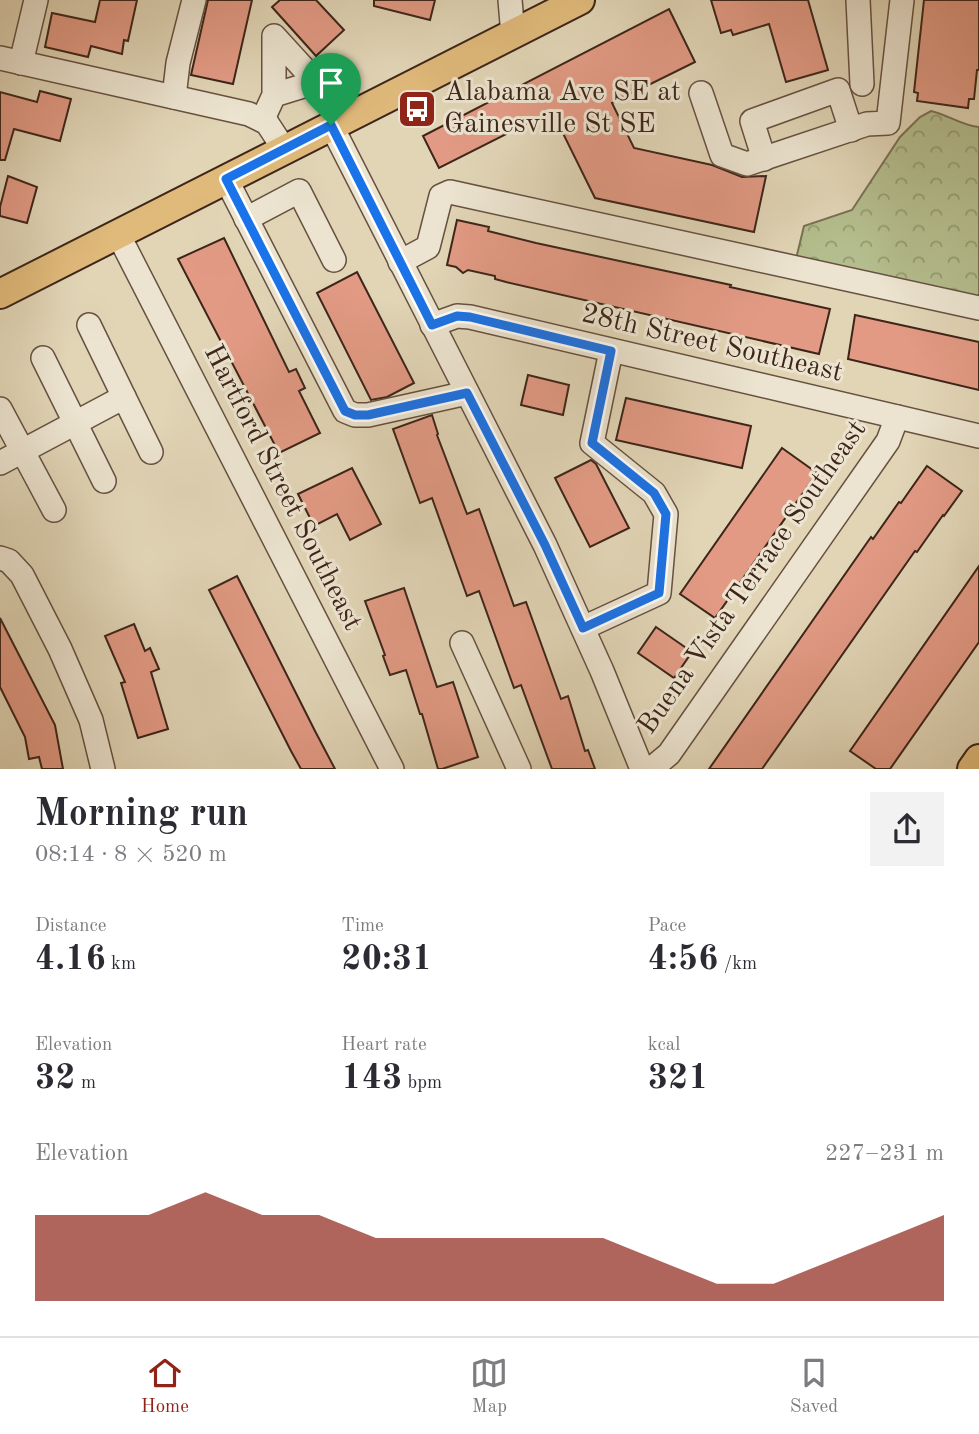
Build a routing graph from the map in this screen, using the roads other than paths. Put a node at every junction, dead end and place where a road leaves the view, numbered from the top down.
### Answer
1 (36, 0) edge
2 (194, 0) edge
3 (510, 0) edge
4 (580, 0) edge
5 (858, 0) edge
6 (902, 0) edge
7 (513, 35) junction
8 (11, 61) edge
9 (862, 84) dead end
10 (701, 93) dead end
11 (274, 95) dead end
12 (174, 97) junction
13 (263, 120) junction
14 (331, 125) junction
15 (851, 130) junction
16 (284, 149) junction
17 (764, 159) junction
18 (226, 179) junction
19 (246, 219) junction
20 (118, 234) junction
21 (334, 260) dead end
22 (400, 262) junction
23 (0, 294) edge
24 (979, 308) edge
25 (89, 325) dead end
26 (432, 325) junction
27 (611, 351) junction
28 (43, 358) dead end
29 (467, 393) junction
30 (124, 397) junction
31 (0, 409) edge
32 (897, 417) junction
33 (75, 423) junction
34 (979, 436) edge
35 (22, 451) junction
36 (151, 452) dead end
37 (0, 464) edge
38 (104, 481) dead end
39 (54, 510) dead end
40 (0, 558) edge
41 (583, 628) junction
42 (462, 643) dead end
43 (979, 759) edge
44 (103, 769) edge
45 (392, 769) edge
46 (519, 769) edge
47 (642, 769) edge
48 (651, 769) edge
49 (972, 769) edge

1 - 8 street
2 - 12 street
3 - 7 street
4 - 7 main road
5 - 9 street
6 - 15 street
7 - 14 main road
8 - 12 street
10 - 17 street
11 - 13 street
12 - 13 street
13 - 16 street
14 - 16 main road
14 - 22 street
15 - 17 street
15 - 17 street
16 - 18 main road
18 - 19 street
18 - 20 main road
19 - 21 street
19 - 29 street
20 - 23 main road
20 - 45 street, Hartford Street Southeast
22 - 24 street
22 - 26 street
25 - 30 street
26 - 27 street, 28th Street Southeast
26 - 29 street
27 - 32 street, 28th Street Southeast
27 - 41 street
28 - 33 street
29 - 41 street
30 - 33 street
30 - 36 street
31 - 35 street
32 - 34 street, 28th Street Southeast
32 - 48 street, Buena Vista Terrace Southeast
33 - 35 street
33 - 38 street
35 - 37 street
35 - 39 street
40 - 44 street
41 - 47 street
42 - 46 street
43 - 49 main road

